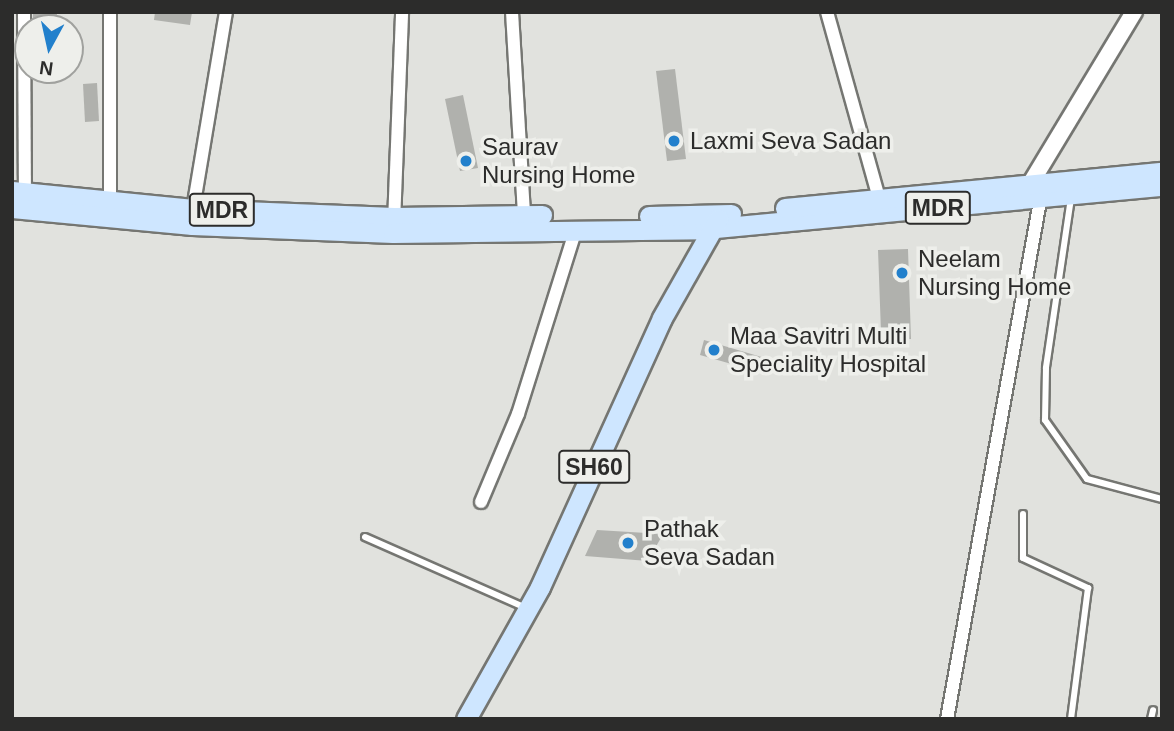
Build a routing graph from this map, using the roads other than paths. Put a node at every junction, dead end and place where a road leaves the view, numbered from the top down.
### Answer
1 (24, 12) edge
2 (110, 12) edge
3 (226, 12) edge
4 (402, 12) edge
5 (512, 12) edge
6 (827, 12) edge
7 (1134, 12) edge
8 (1162, 172) edge
9 (1162, 186) edge
10 (1029, 196) junction
11 (17, 198) edge
12 (879, 198) junction
13 (1071, 198) junction
14 (110, 200) junction
15 (193, 209) junction
16 (524, 215) junction
17 (717, 221) junction
18 (465, 224) junction
19 (393, 225) junction
20 (576, 229) junction
21 (1162, 499) edge
22 (481, 502) dead end
23 (1023, 514) dead end
24 (365, 537) dead end
25 (528, 609) junction
26 (1153, 710) dead end
27 (466, 719) edge
28 (947, 719) edge
29 (1071, 719) edge
30 (1152, 719) edge

1 - 11 street
2 - 14 street
3 - 15 street
4 - 19 street
5 - 16 street
6 - 12 street
7 - 10 street
8 - 10 main road, MDR
9 - 13 main road, MDR
10 - 12 main road, MDR
10 - 13 main road, MDR
10 - 17 main road, MDR
10 - 28 street
11 - 14 main road, MDR
11 - 19 main road, MDR
12 - 17 main road, MDR
13 - 21 lane
14 - 15 main road, MDR
15 - 19 main road, MDR
16 - 17 main road, MDR
16 - 18 main road, MDR
17 - 20 main road, MDR
17 - 25 main road, SH60
18 - 19 main road, MDR
18 - 20 main road, MDR
20 - 22 street
23 - 29 lane
24 - 25 lane
25 - 27 main road, SH60
26 - 30 lane

